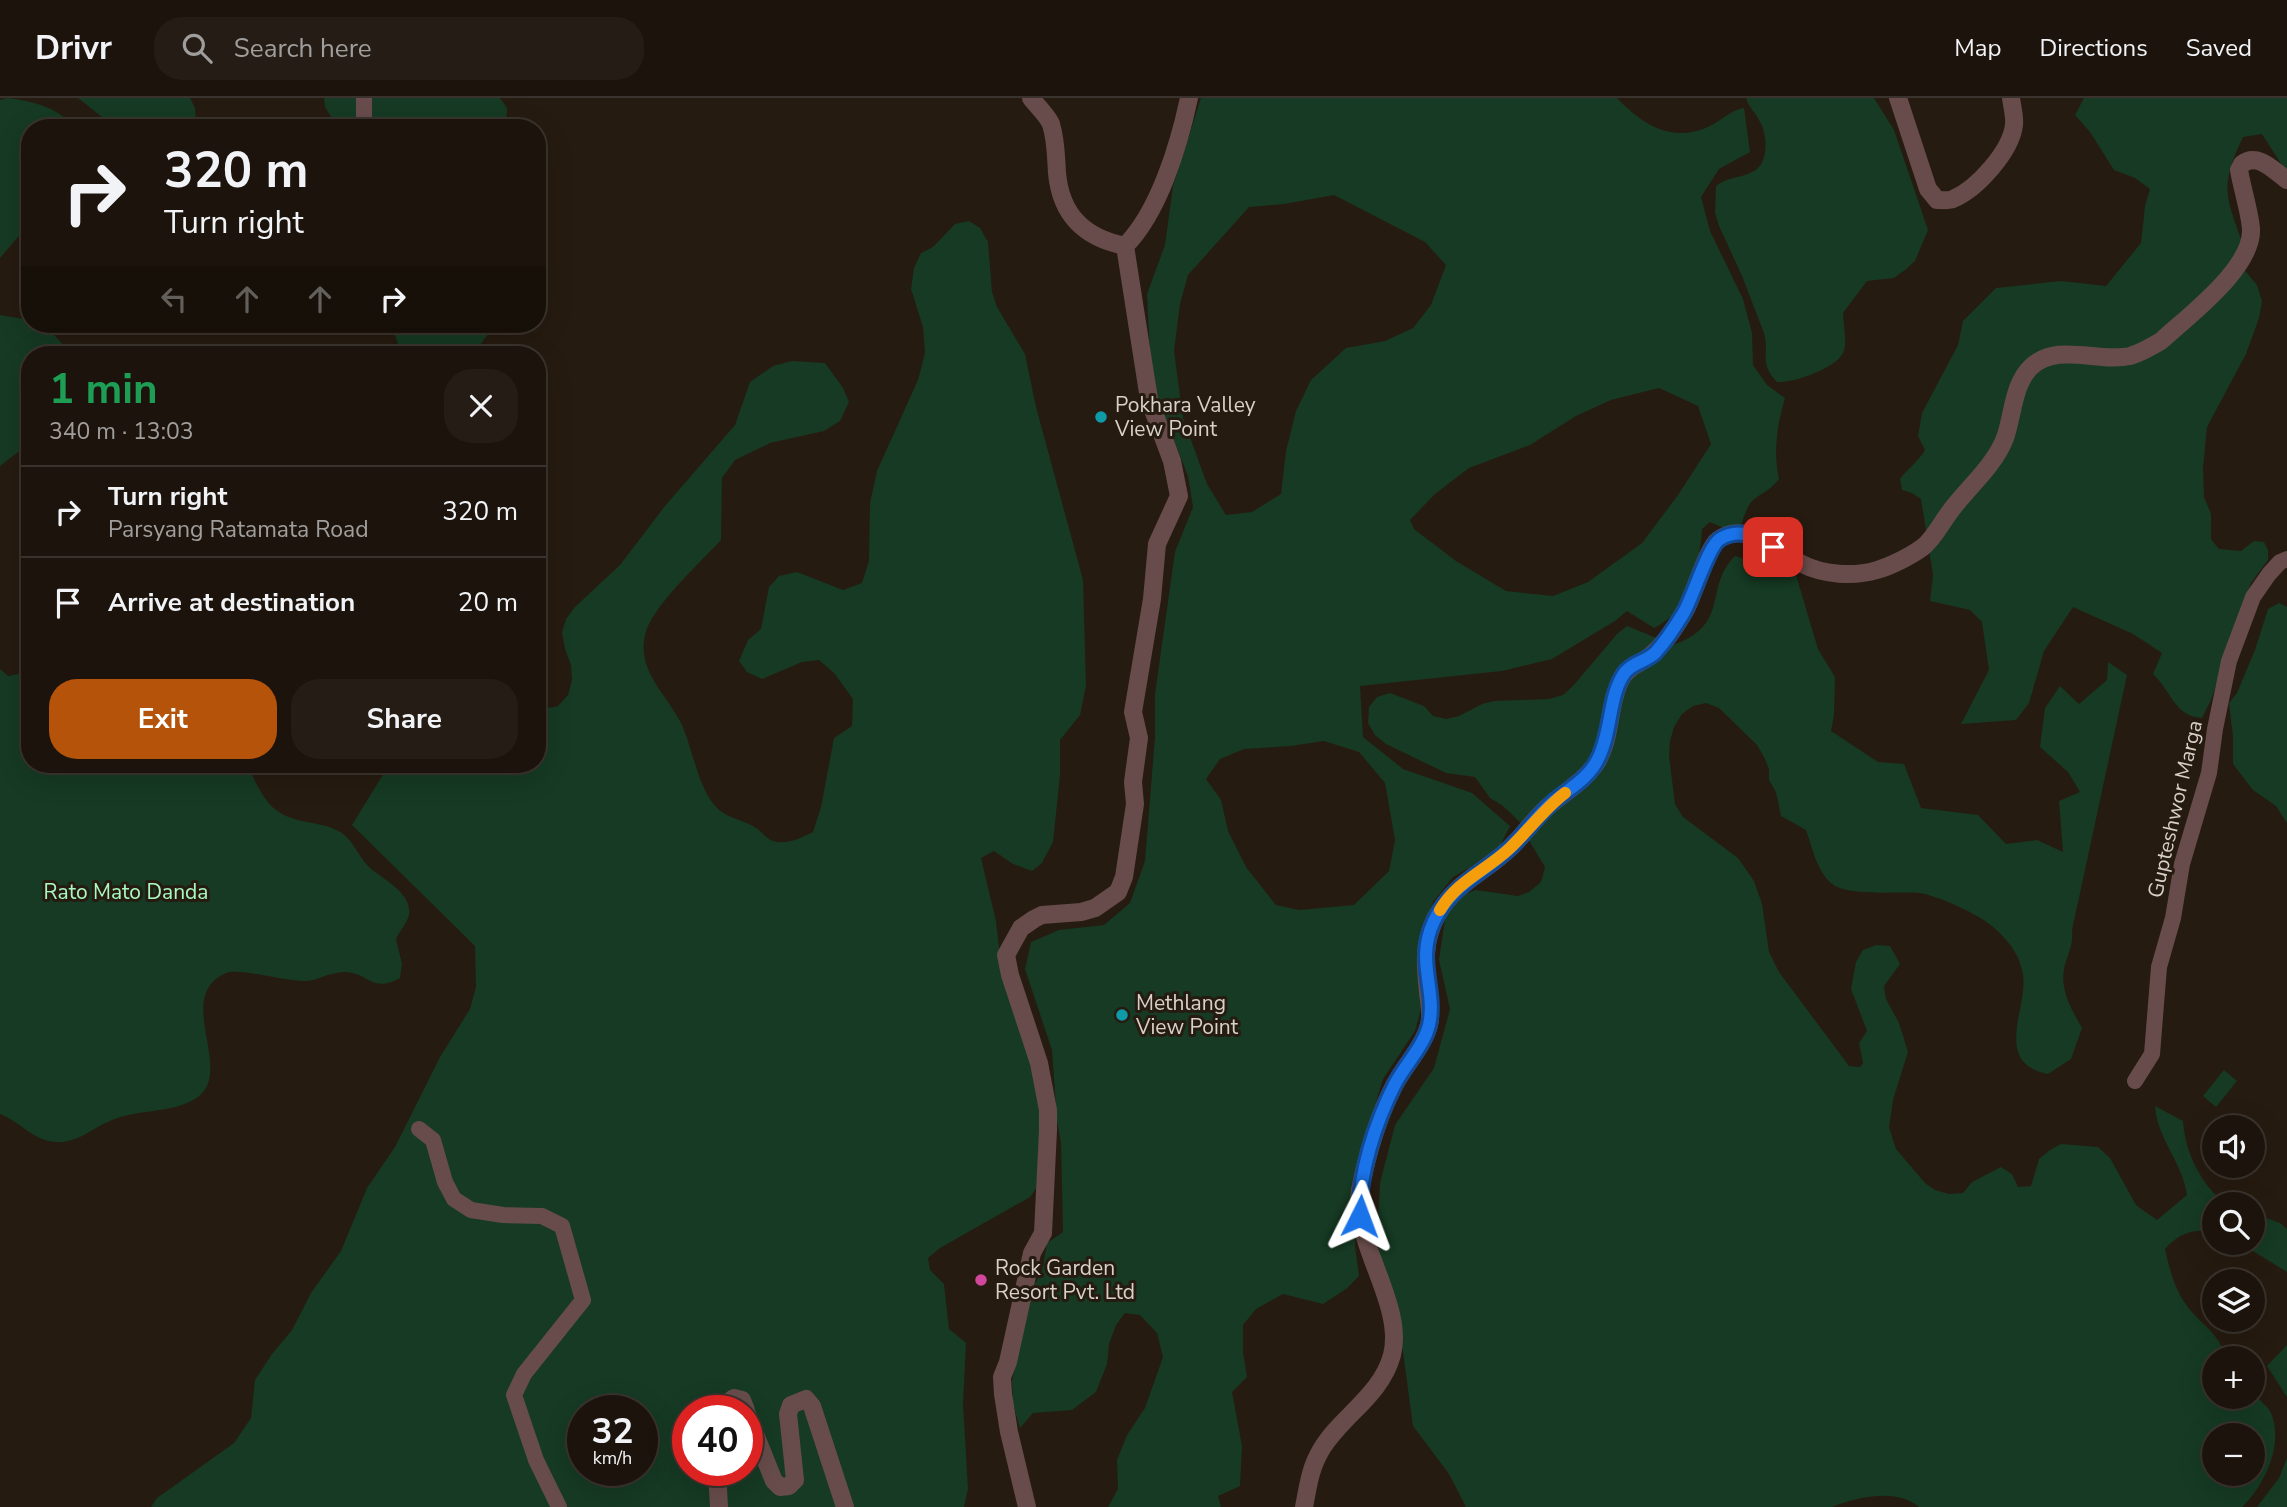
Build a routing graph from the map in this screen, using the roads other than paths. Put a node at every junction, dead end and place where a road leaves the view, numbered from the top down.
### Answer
1 (364, 98) edge
2 (1031, 98) edge
3 (1189, 98) edge
4 (1898, 98) edge
5 (2011, 98) edge
6 (365, 119) edge
7 (2287, 180) edge
8 (1125, 246) junction
9 (2287, 559) edge
10 (2135, 1081) dead end
11 (419, 1129) dead end
12 (763, 1453) edge
13 (718, 1486) edge
14 (559, 1507) edge
15 (719, 1507) edge
16 (845, 1507) edge
17 (1027, 1507) edge
18 (1304, 1507) edge

1 - 6 street
2 - 8 street
3 - 8 street
4 - 5 street
7 - 18 street
8 - 17 street
9 - 10 street, Gupteshwor Marga
11 - 14 street
12 - 16 street
13 - 15 street

